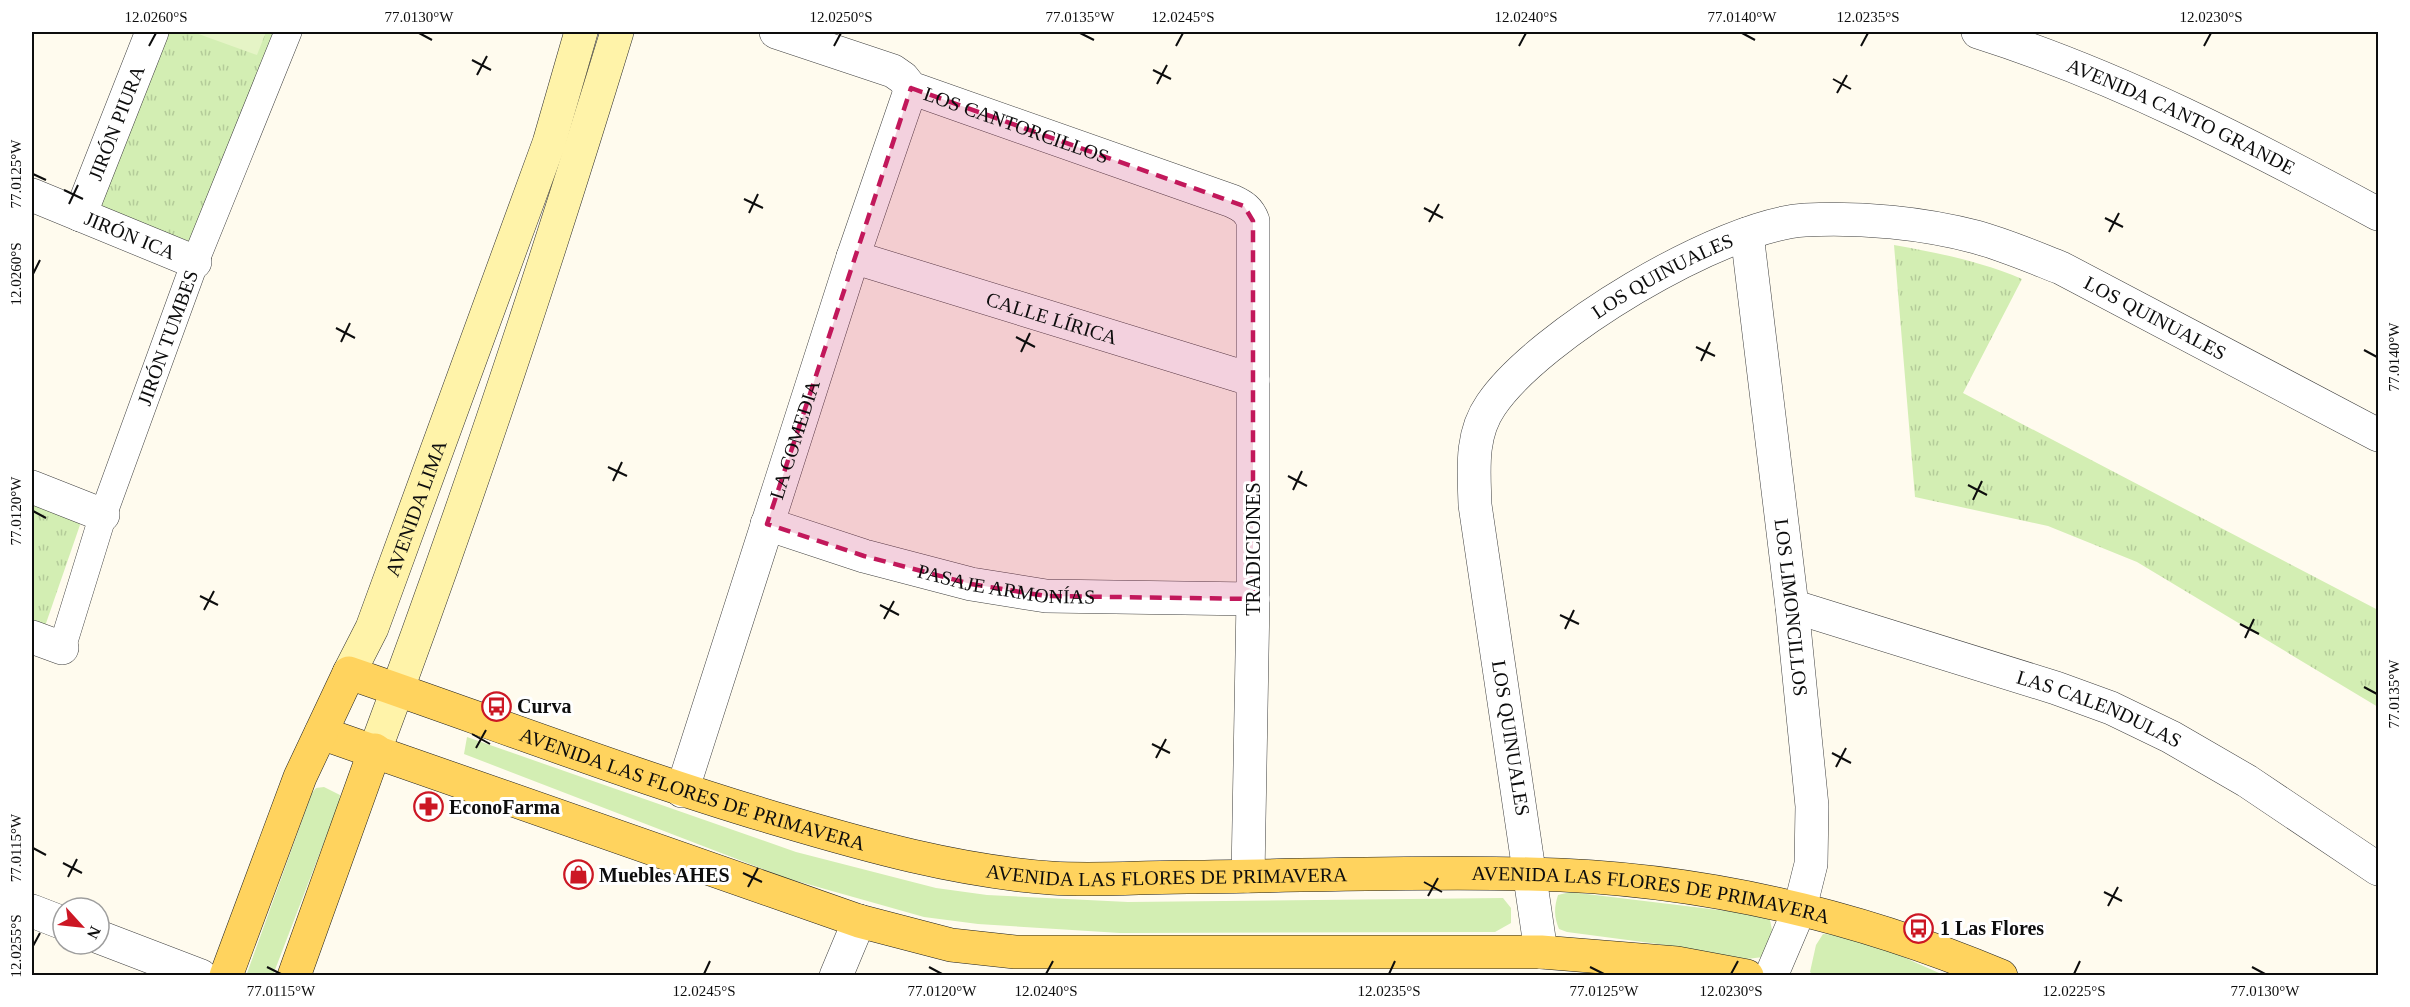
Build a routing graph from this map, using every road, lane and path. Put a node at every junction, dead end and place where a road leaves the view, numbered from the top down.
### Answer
1 (152, 32) edge
2 (288, 32) edge
3 (581, 32) edge
4 (617, 32) edge
5 (776, 32) edge
6 (1978, 32) edge
7 (911, 88) junction
8 (32, 195) edge
9 (2379, 214) edge
10 (80, 215) junction
11 (1253, 221) joint
12 (1747, 234) junction
13 (853, 257) junction
14 (195, 262) junction
15 (1253, 380) junction
16 (2379, 435) edge
17 (32, 487) edge
18 (103, 515) junction
19 (767, 524) junction
20 (1253, 599) junction
21 (1792, 606) junction
22 (32, 637) edge
23 (62, 648) joint
24 (349, 673) junction
25 (398, 690) junction
26 (321, 733) junction
27 (375, 750) junction
28 (682, 791) junction
29 (2379, 869) edge
30 (1532, 874) junction
31 (1248, 876) junction
32 (1800, 908) junction
33 (32, 911) edge
34 (51, 918) edge
35 (859, 921) junction
36 (111, 941) edge
37 (1541, 952) junction
38 (201, 975) edge
39 (226, 975) edge
40 (294, 975) edge
41 (836, 975) edge
42 (1747, 975) edge
43 (1771, 975) edge
44 (2001, 975) edge

1 - 10 street, JIRÓN PIURA
2 - 14 street, JIRÓN TUMBES
3 - 24 main road, AVENIDA LIMA
4 - 25 main road
5 - 7 street, LOS CANTORCILLOS
6 - 9 street, AVENIDA CANTO GRANDE
7 - 11 street, LOS CANTORCILLOS
7 - 13 street, LA COMEDIA
8 - 10 street, JIRÓN ICA
10 - 14 street, JIRÓN ICA
11 - 15 street, TRADICIONES
12 - 16 street, LOS QUINUALES
12 - 21 street, LOS LIMONCILLOS
12 - 30 street, LOS QUINUALES
13 - 15 street, CALLE LÍRICA
13 - 19 street, LA COMEDIA
14 - 18 street, JIRÓN TUMBES
15 - 20 street, TRADICIONES
17 - 18 street
18 - 23 street, JIRÓN TUMBES
19 - 20 street, PASAJE ARMONÍAS
19 - 28 street, LA COMEDIA
20 - 31 street, TRADICIONES
21 - 29 street, LAS CALENDULAS
21 - 32 street, LOS LIMONCILLOS
22 - 23 street
24 - 25 main road, AVENIDA LAS FLORES DE PRIMAVERA
24 - 26 main road, AVENIDA LIMA
25 - 27 main road
25 - 28 main road, AVENIDA LAS FLORES DE PRIMAVERA
26 - 27 main road
26 - 39 main road, AVENIDA LIMA
27 - 35 main road
27 - 40 main road
28 - 31 main road, AVENIDA LAS FLORES DE PRIMAVERA
30 - 31 main road, AVENIDA LAS FLORES DE PRIMAVERA
30 - 32 main road, AVENIDA LAS FLORES DE PRIMAVERA
30 - 37 street, LOS QUINUALES
32 - 43 street, LOS LIMONCILLOS
32 - 44 main road, AVENIDA LAS FLORES DE PRIMAVERA
33 - 34 street
35 - 37 main road
35 - 41 street
36 - 38 street
37 - 42 main road

